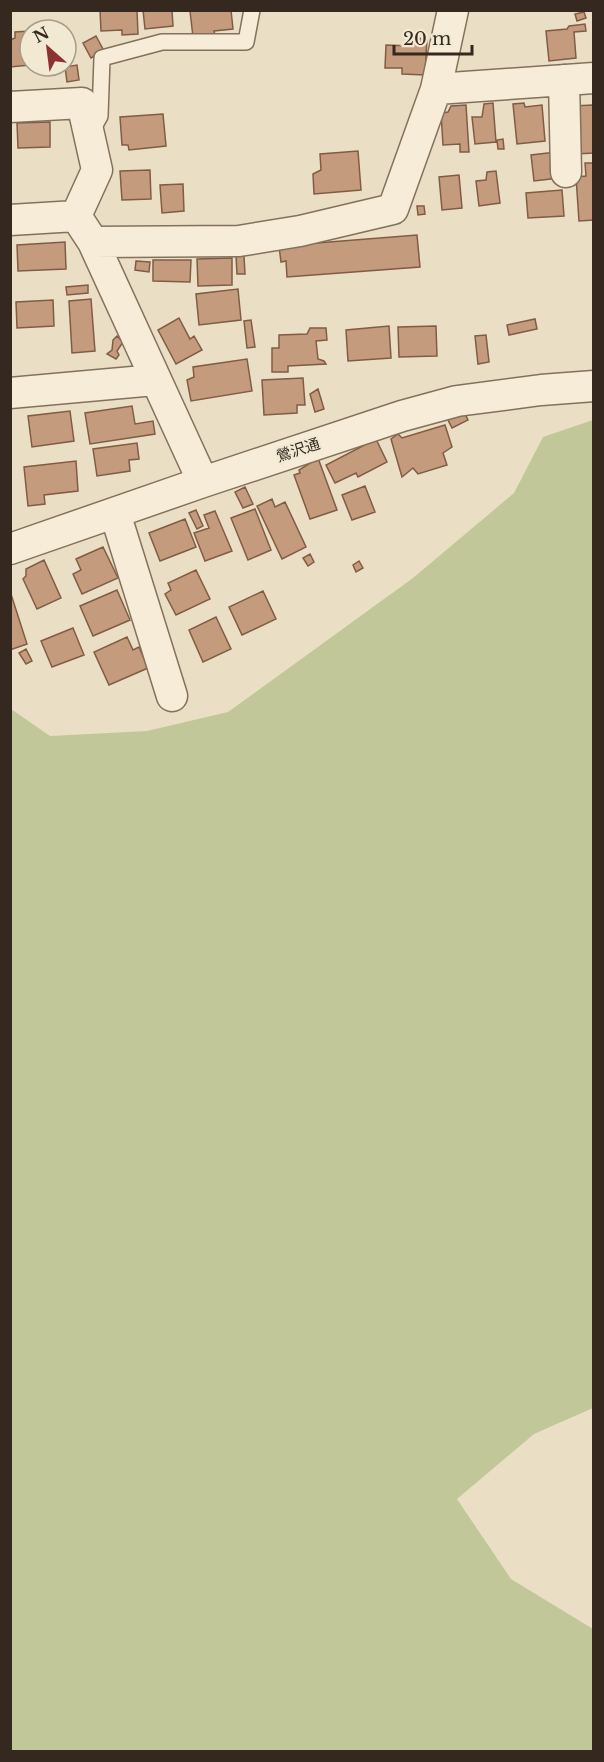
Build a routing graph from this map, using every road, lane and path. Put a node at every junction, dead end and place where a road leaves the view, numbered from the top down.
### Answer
1 (252, 10) edge
2 (453, 10) edge
3 (594, 78) edge
4 (564, 80) junction
5 (436, 89) junction
6 (10, 107) edge
7 (89, 135) junction
8 (566, 172) dead end
9 (76, 216) junction
10 (10, 220) edge
11 (93, 242) junction
12 (155, 380) junction
13 (594, 386) edge
14 (10, 393) edge
15 (203, 482) junction
16 (115, 513) junction
17 (10, 549) edge
18 (172, 696) dead end

1 - 7 lane
2 - 5 street
3 - 4 street
4 - 5 street
4 - 8 street
5 - 11 street
6 - 7 street
7 - 9 street
9 - 10 street
9 - 11 street
11 - 12 street
12 - 14 street
12 - 15 street
13 - 15 street, 鶯沢通
15 - 16 street, 鶯沢通
16 - 17 street, 鶯沢通
16 - 18 street

